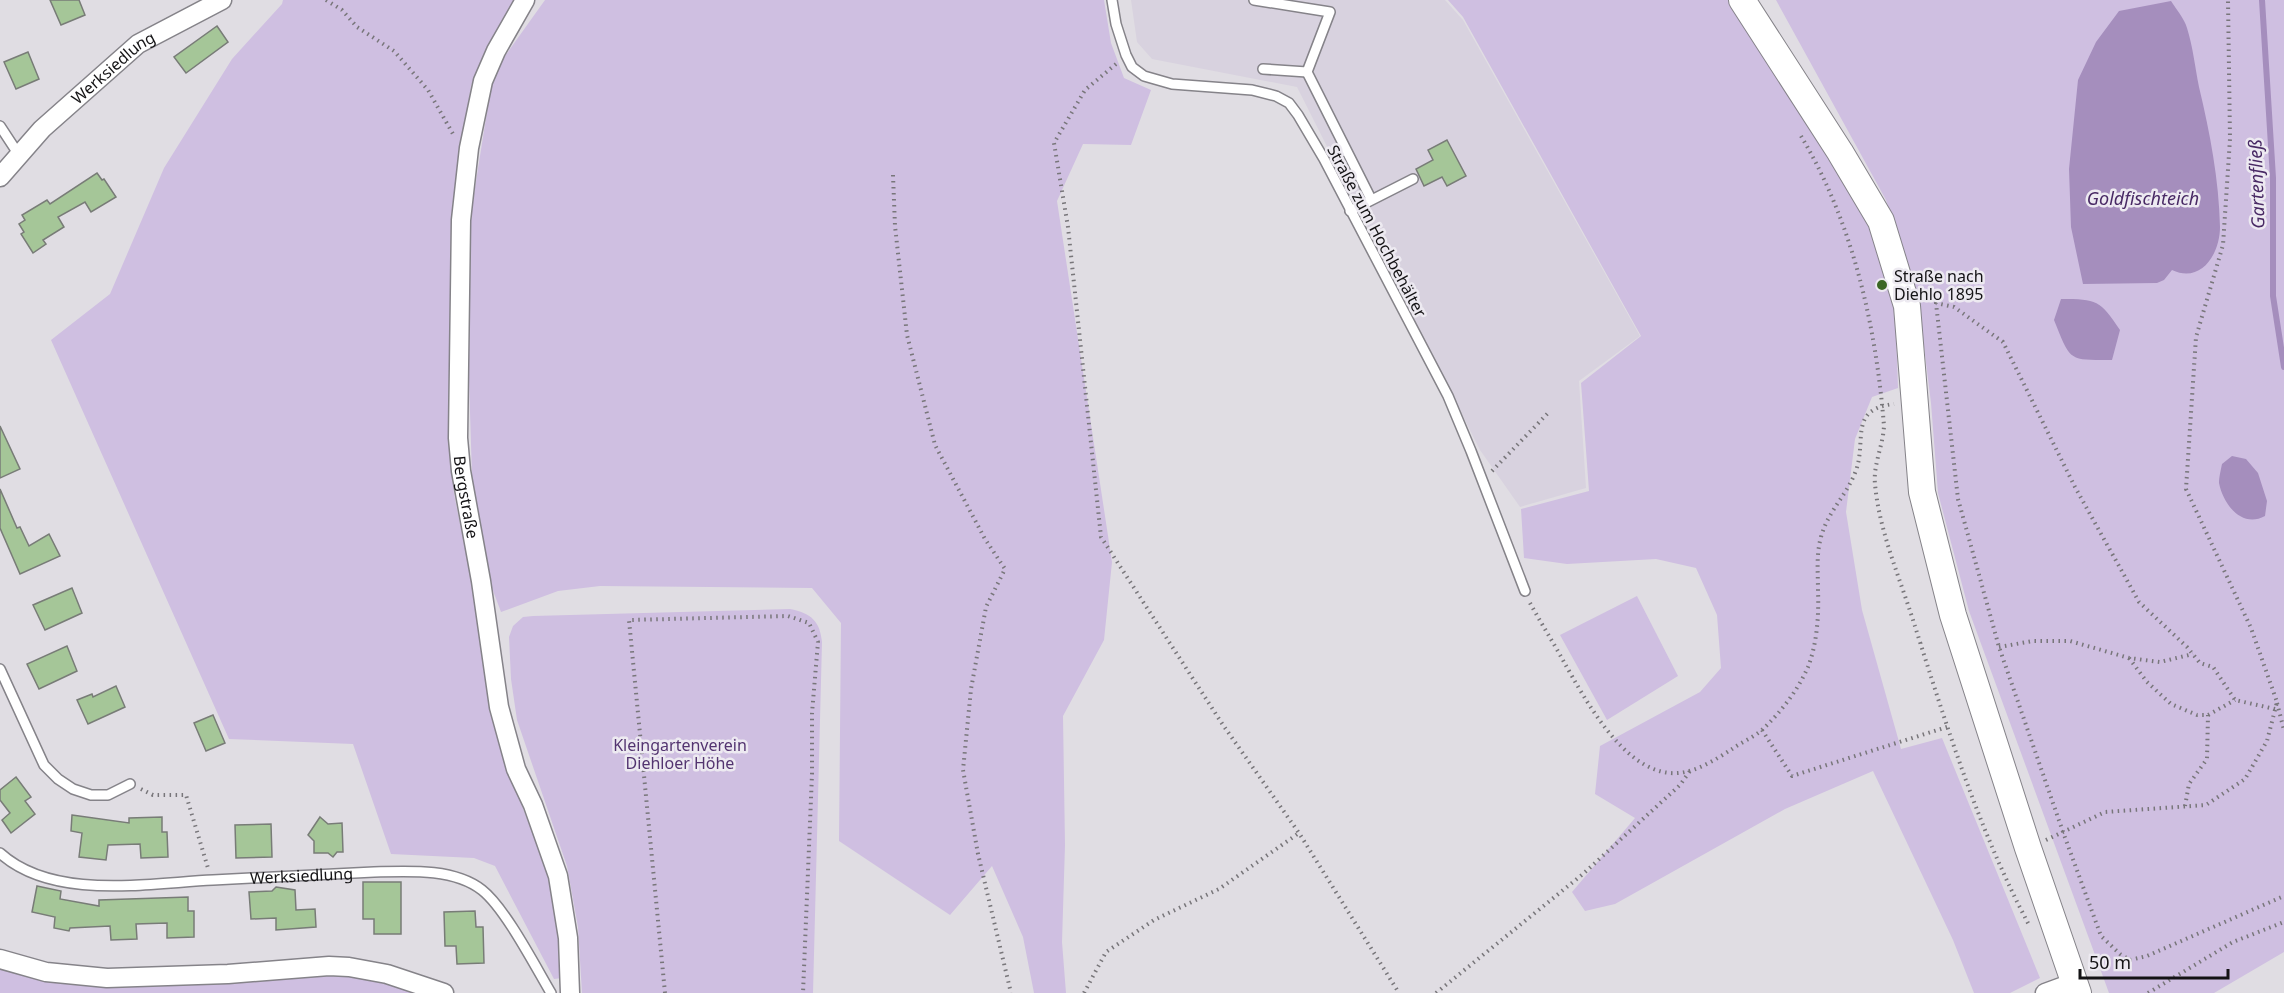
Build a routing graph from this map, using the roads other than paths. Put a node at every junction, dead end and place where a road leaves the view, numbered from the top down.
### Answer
1 (222, 0) edge
2 (525, 0) edge
3 (1112, 0) edge
4 (1254, 0) edge
5 (1742, 0) edge
6 (1263, 69) dead end
7 (1307, 72) junction
8 (0, 126) edge
9 (19, 155) junction
10 (0, 177) edge
11 (1413, 179) dead end
12 (1371, 199) junction
13 (1350, 211) junction
14 (1525, 591) road end
15 (0, 669) edge
16 (130, 784) road end
17 (0, 853) edge
18 (0, 959) edge
19 (2077, 987) edge
20 (444, 993) edge
21 (551, 993) edge
22 (570, 993) edge
23 (2045, 993) edge

1 - 9 street, Werksiedlung
2 - 22 street, Bergstraße
3 - 13 lane, Straße zum Hochbehälter
4 - 7 lane
5 - 19 main road
6 - 7 lane
7 - 12 lane
8 - 9 lane
9 - 10 street, Werksiedlung
11 - 12 lane
12 - 13 lane
13 - 14 lane, Straße zum Hochbehälter
15 - 16 lane
17 - 21 lane, Werksiedlung
18 - 20 street
19 - 23 street

